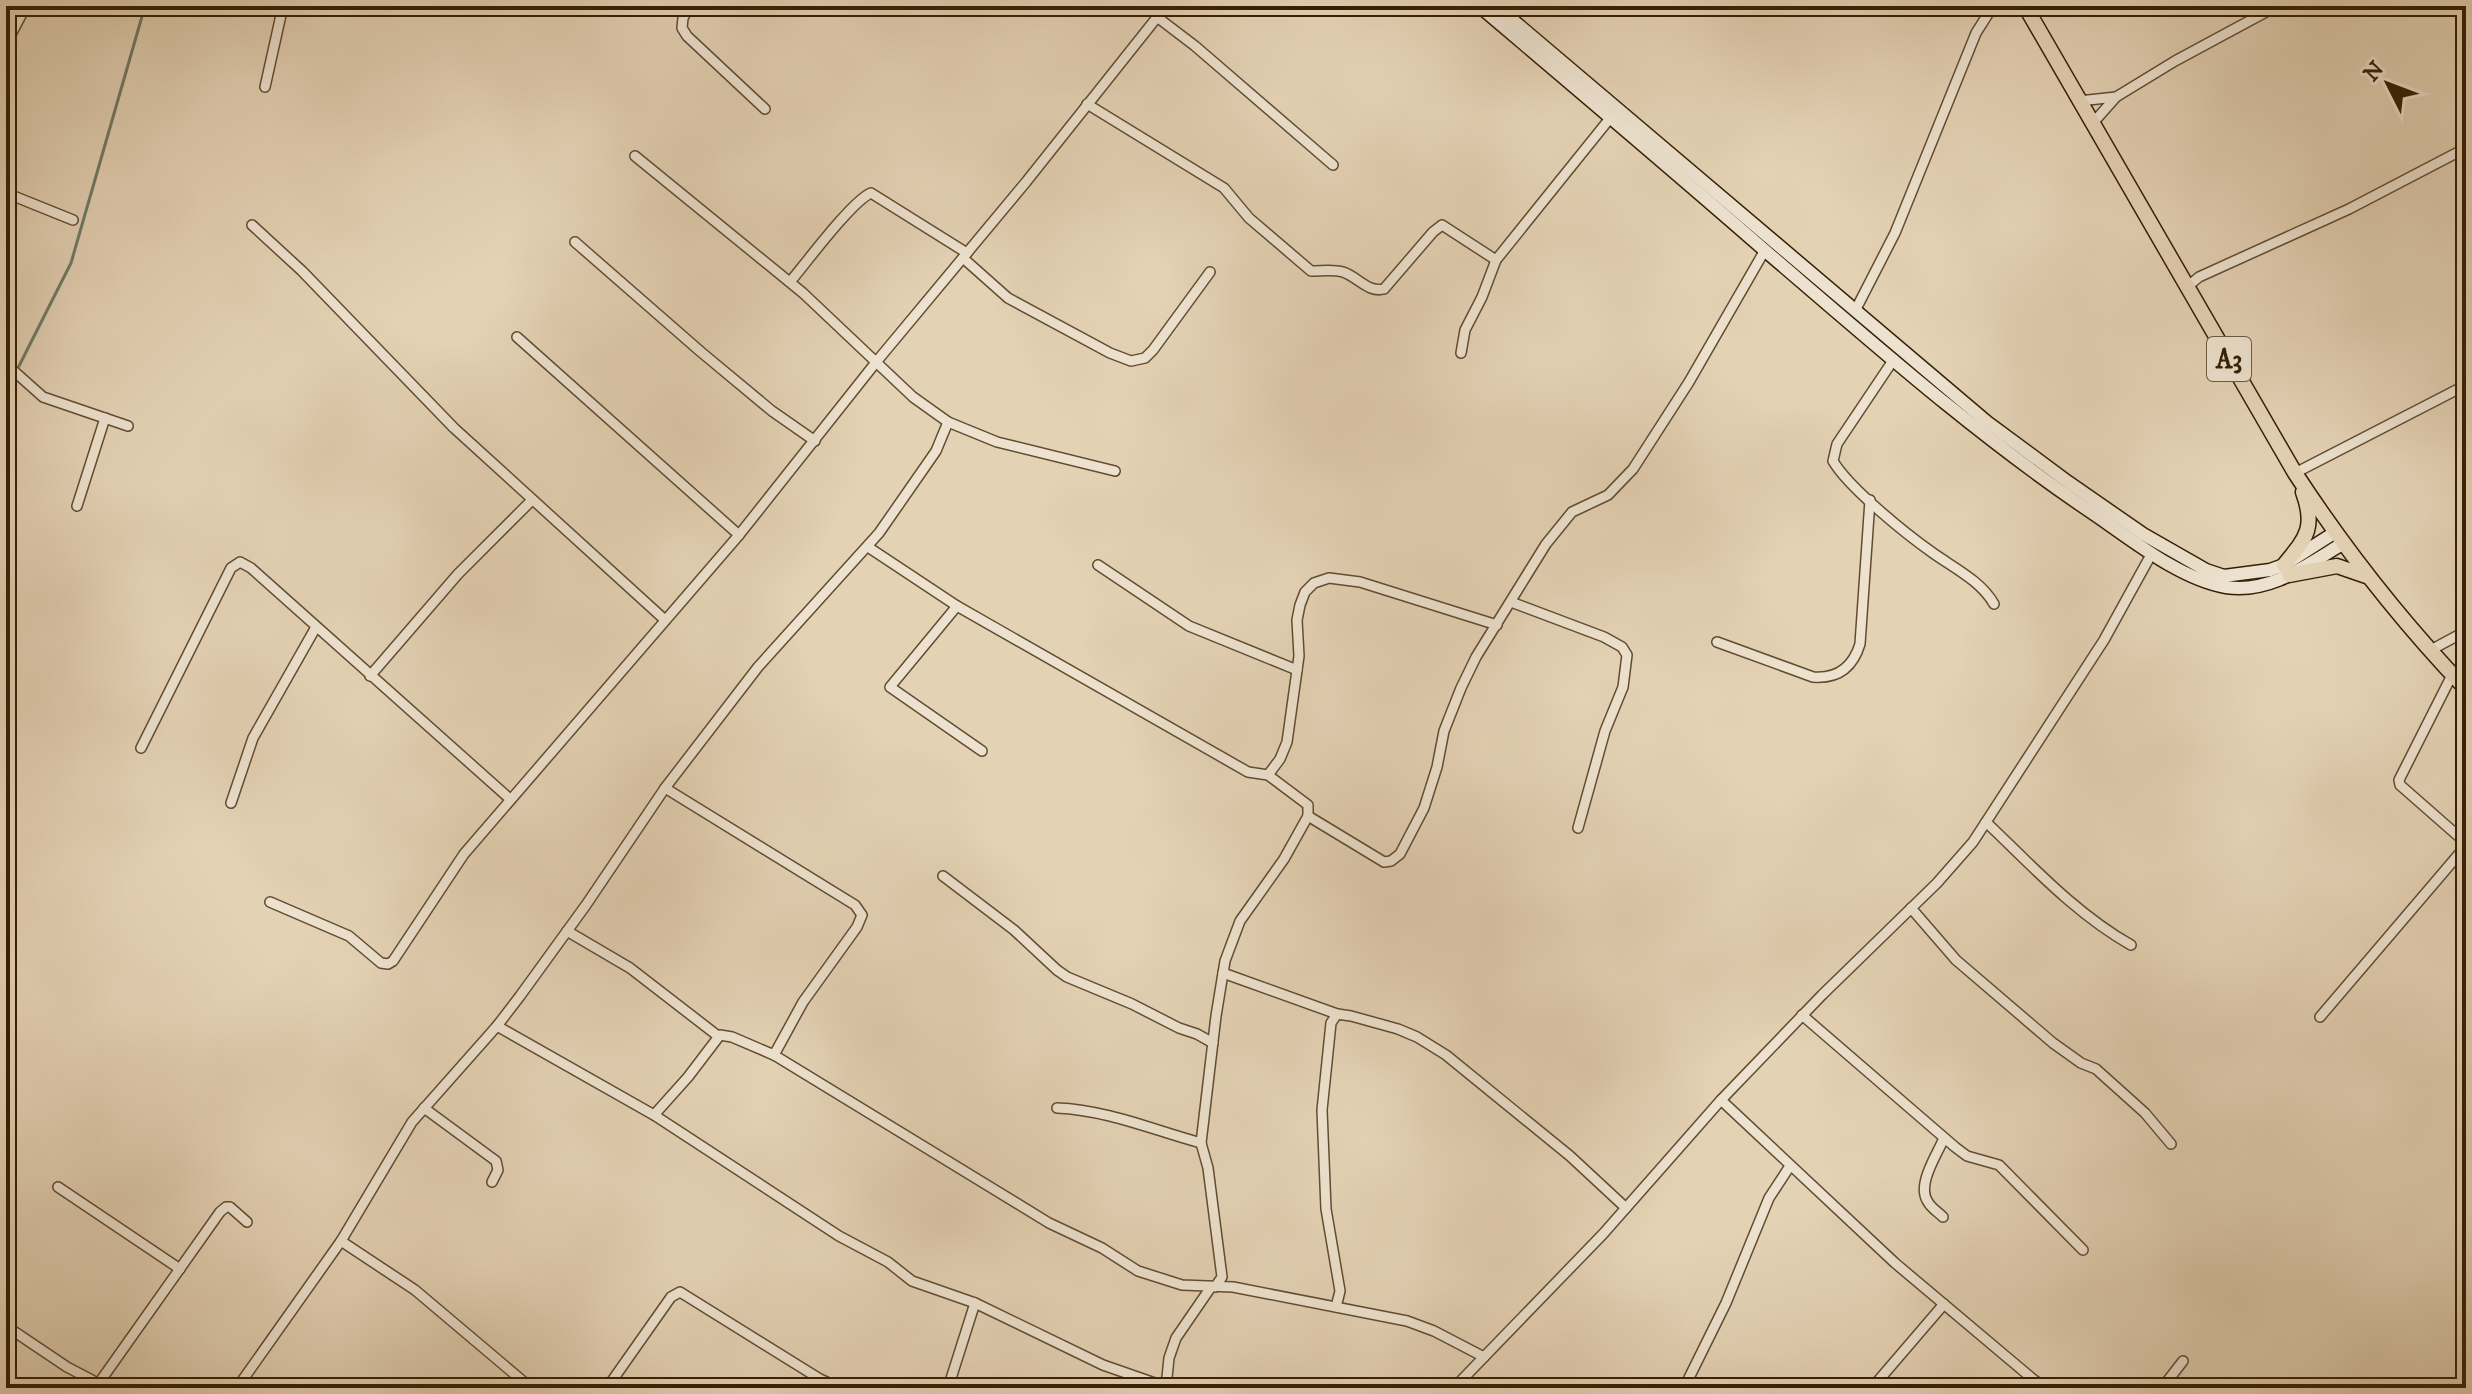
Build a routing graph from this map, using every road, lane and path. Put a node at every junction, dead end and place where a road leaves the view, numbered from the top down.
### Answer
1 (26, 6) edge
2 (283, 6) edge
3 (690, 6) edge
4 (1166, 6) edge
5 (1479, 6) edge
6 (1496, 6) edge
7 (1993, 6) edge
8 (2025, 6) edge
9 (2277, 6) edge
10 (1157, 17) junction
11 (6, 44) edge
12 (265, 87) dead end
13 (2116, 97) junction
14 (2079, 101) junction
15 (1087, 104) junction
16 (765, 109) dead end
17 (1611, 117) junction
18 (2092, 124) junction
19 (2466, 148) edge
20 (635, 156) dead end
21 (1333, 165) dead end
22 (6, 193) edge
23 (73, 220) dead end
24 (252, 225) dead end
25 (575, 242) dead end
26 (1765, 250) junction
27 (965, 255) junction
28 (1496, 260) junction
29 (1210, 272) dead end
30 (790, 282) junction
31 (2187, 287) junction
32 (1855, 311) junction
33 (517, 337) dead end
34 (1461, 353) dead end
35 (1894, 359) junction
36 (877, 361) junction
37 (6, 364) edge
38 (2466, 385) edge
39 (105, 418) junction
40 (948, 422) junction
41 (128, 426) dead end
42 (815, 441) junction
43 (1115, 471) dead end
44 (2295, 473) junction
45 (532, 500) junction
46 (1870, 500) junction
47 (77, 506) dead end
48 (739, 535) junction
49 (2338, 538) junction
50 (868, 547) junction
51 (2152, 553) junction
52 (1098, 565) dead end
53 (2287, 570) junction
54 (2367, 577) junction
55 (1511, 602) junction
56 (1994, 604) dead end
57 (957, 606) junction
58 (665, 620) junction
59 (1497, 625) junction
60 (316, 627) junction
61 (2466, 631) edge
62 (1717, 642) dead end
63 (2429, 651) junction
64 (1297, 670) junction
65 (2452, 675) junction
66 (370, 676) junction
67 (2466, 689) edge
68 (141, 748) dead end
69 (982, 751) dead end
70 (1268, 775) junction
71 (665, 788) junction
72 (510, 799) junction
73 (231, 803) dead end
74 (1308, 816) junction
75 (1986, 822) junction
76 (1578, 828) dead end
77 (943, 876) dead end
78 (270, 902) dead end
79 (1911, 908) junction
80 (567, 931) junction
81 (2131, 945) dead end
82 (1223, 973) junction
83 (1337, 1014) junction
84 (1802, 1015) junction
85 (2320, 1017) dead end
86 (497, 1026) junction
87 (1215, 1029) junction
88 (1197, 1034) junction
89 (718, 1036) junction
90 (1213, 1043) junction
91 (774, 1055) junction
92 (1721, 1100) junction
93 (424, 1108) junction
94 (1057, 1108) dead end
95 (654, 1115) junction
96 (1944, 1138) junction
97 (1201, 1143) junction
98 (2171, 1144) dead end
99 (1790, 1166) junction
100 (492, 1182) dead end
101 (58, 1187) dead end
102 (1626, 1208) junction
103 (1943, 1217) dead end
104 (247, 1222) dead end
105 (341, 1241) junction
106 (2083, 1250) dead end
107 (180, 1269) junction
108 (1213, 1287) junction
109 (975, 1303) junction
110 (1944, 1304) junction
111 (1336, 1307) junction
112 (6, 1326) edge
113 (1484, 1357) junction
114 (2183, 1361) dead end
115 (2032, 1384) edge
116 (103, 1386) edge
117 (237, 1388) edge
118 (531, 1388) edge
119 (607, 1388) edge
120 (840, 1388) edge
121 (948, 1388) edge
122 (1167, 1388) edge
123 (1454, 1388) edge
124 (1684, 1388) edge
125 (1872, 1388) edge
126 (2046, 1388) edge
127 (2162, 1388) edge

1 - 11 street
2 - 12 street
3 - 16 street
4 - 10 street
5 - 17 main road
6 - 32 main road
7 - 32 street
8 - 14 highway, A3
9 - 13 street
10 - 15 street
10 - 21 street
13 - 14 street
13 - 18 street
14 - 18 highway, A3
15 - 27 street
15 - 28 street
17 - 26 main road
17 - 28 street
18 - 31 highway, A3
19 - 31 street
20 - 30 street
22 - 23 street
24 - 45 street
25 - 42 street
26 - 35 main road
26 - 55 street
27 - 29 street
27 - 30 street
27 - 36 street
28 - 34 street
30 - 36 street
31 - 44 highway, A3
32 - 53 main road
33 - 48 street
35 - 46 street
35 - 51 main road
36 - 40 street
36 - 42 street
37 - 39 street
38 - 44 street
39 - 41 street
39 - 47 street
40 - 43 street
40 - 50 street
42 - 48 street
44 - 49 highway, A3
44 - 53 highway
45 - 58 street
45 - 66 street
46 - 56 street
46 - 62 street
48 - 58 street
49 - 53 main road
49 - 54 highway, A3
50 - 57 street
50 - 71 street
51 - 53 main road
51 - 75 street
52 - 64 street
53 - 54 highway
54 - 63 highway, A3
55 - 59 street
55 - 76 street
57 - 69 street
57 - 70 street
58 - 72 street
59 - 64 street
59 - 74 street
60 - 66 street
60 - 68 street
60 - 73 street
61 - 63 street
63 - 65 highway, A3
64 - 70 street
65 - 67 highway, A3
65 - 85 street
66 - 72 street
70 - 74 street
71 - 80 street
71 - 91 street
72 - 78 street
74 - 82 street
75 - 79 street
75 - 81 street
77 - 88 street
79 - 84 street
79 - 98 street
80 - 86 street
80 - 89 street
82 - 83 street
82 - 87 street
83 - 102 street
83 - 111 street
84 - 92 street
84 - 96 street
86 - 93 street
86 - 95 street
87 - 88 street
87 - 90 street
88 - 90 street
89 - 91 street
89 - 95 street
90 - 97 street
91 - 108 street
92 - 99 street
92 - 102 street
93 - 100 street
93 - 105 street
94 - 97 street
95 - 109 street
96 - 103 street
96 - 106 street
97 - 108 street
99 - 110 street
99 - 124 street
101 - 107 street
102 - 113 street
104 - 107 street
105 - 117 street
105 - 118 street
107 - 116 street
108 - 111 street
108 - 122 street
109 - 121 street
109 - 122 street
110 - 115 street
110 - 125 street
111 - 113 street
112 - 116 street
113 - 123 street
114 - 127 street
115 - 126 street
119 - 120 street

